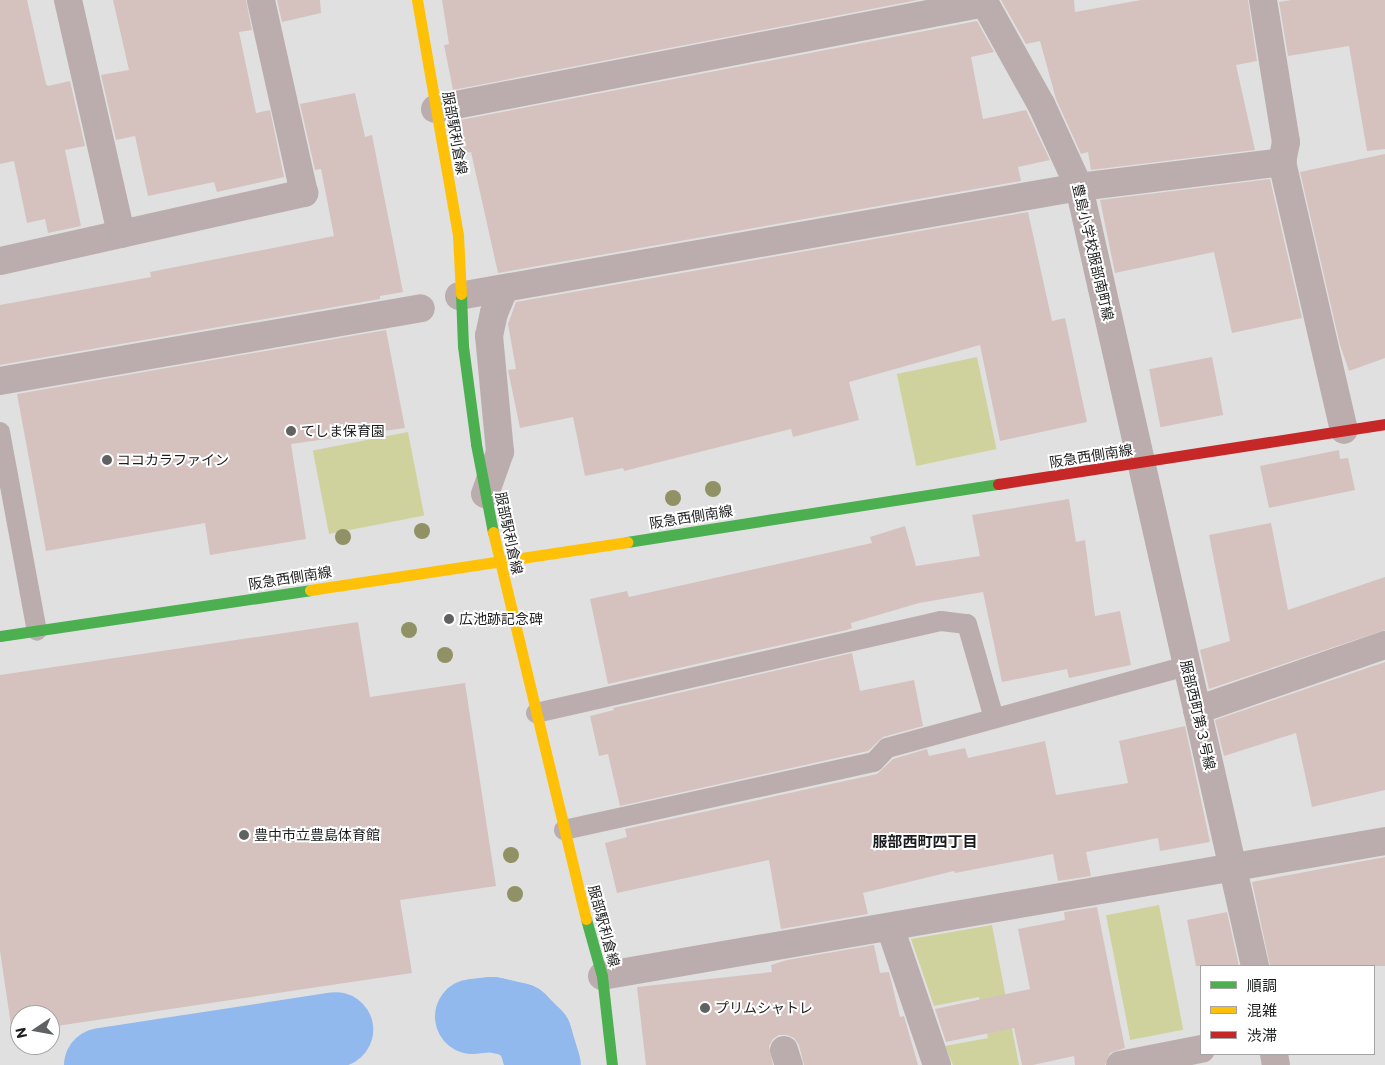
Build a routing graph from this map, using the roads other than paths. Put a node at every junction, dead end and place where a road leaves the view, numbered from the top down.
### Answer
1 (68, 0) edge
2 (260, 0) edge
3 (416, 0) edge
4 (1263, 0) edge
5 (984, 2) edge
6 (435, 109) junction
7 (1282, 162) junction
8 (1080, 187) junction
9 (121, 234) junction
10 (0, 261) edge
11 (504, 289) junction
12 (459, 296) junction
13 (421, 308) dead end
14 (0, 381) edge
15 (1385, 424) edge
16 (1344, 430) junction
17 (0, 432) edge
18 (1140, 463) junction
19 (485, 494) junction
20 (499, 562) junction
21 (37, 631) junction
22 (0, 636) edge
23 (1385, 644) edge
24 (1187, 666) junction
25 (1197, 710) junction
26 (536, 713) junction
27 (994, 718) junction
28 (564, 830) junction
29 (1385, 841) edge
30 (1234, 868) junction
31 (890, 927) junction
32 (1255, 965) edge
33 (602, 976) junction
34 (1200, 1049) edge
35 (612, 1065) edge
36 (937, 1065) edge
37 (1120, 1065) edge

1 - 9 street
2 - 9 street
3 - 6 street, 服部駅利倉線
4 - 7 street
5 - 6 street
5 - 8 street, 豊島小学校服部南町線
6 - 12 street, 服部駅利倉線
7 - 8 street
7 - 16 street
8 - 11 street
8 - 18 street, 豊島小学校服部南町線
9 - 10 street
11 - 12 street
11 - 19 street
12 - 19 street, 服部駅利倉線
13 - 14 street
15 - 16 street, 阪急西側南線
16 - 18 street, 阪急西側南線
17 - 21 lane
18 - 20 street, 阪急西側南線
18 - 24 street, 服部西町第３号線
19 - 20 street, 服部駅利倉線
20 - 21 street, 阪急西側南線
20 - 26 street, 服部駅利倉線
21 - 22 street, 阪急西側南線
23 - 25 street
24 - 25 street, 服部西町第３号線
24 - 27 lane
25 - 30 street, 服部西町第３号線
26 - 27 lane
26 - 28 street, 服部駅利倉線
27 - 28 lane
28 - 33 street, 服部駅利倉線
29 - 30 street
30 - 31 street
30 - 32 street, 服部西町第３号線
31 - 33 street
31 - 36 street
33 - 35 street, 服部駅利倉線
34 - 37 street

